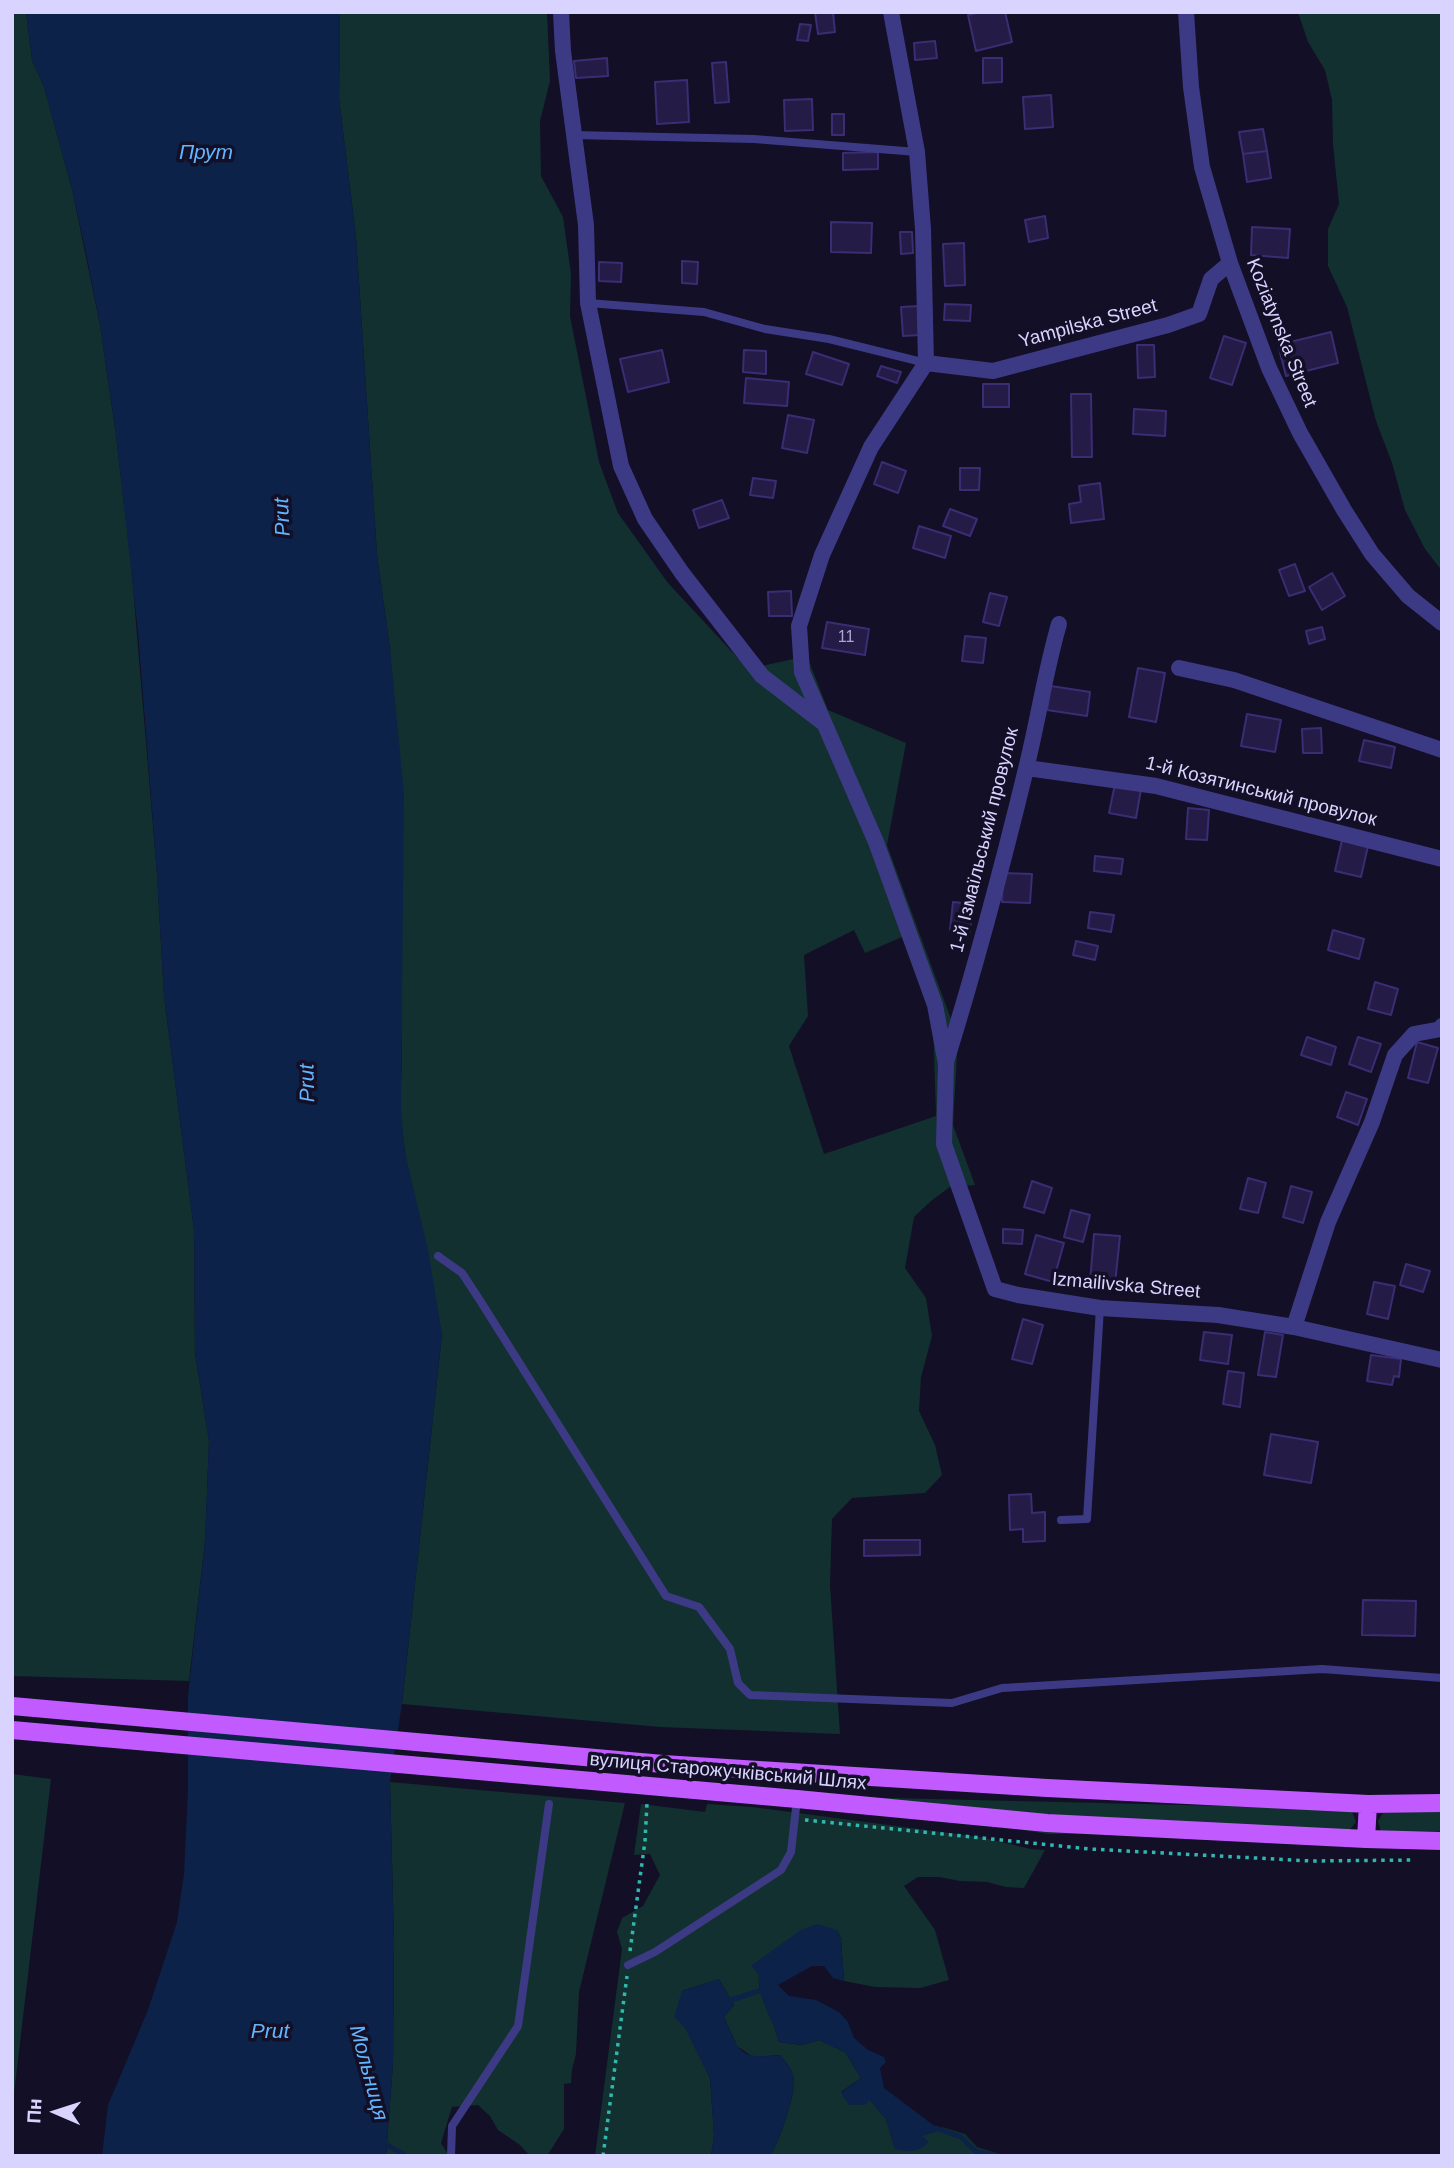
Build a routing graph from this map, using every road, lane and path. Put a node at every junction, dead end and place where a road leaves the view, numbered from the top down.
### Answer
1 (561, 12) edge
2 (891, 12) edge
3 (1186, 12) edge
4 (573, 135) junction
5 (917, 152) junction
6 (1230, 264) junction
7 (588, 303) junction
8 (926, 363) junction
9 (1059, 624) dead end
10 (1442, 624) edge
11 (1180, 668) dead end
12 (824, 724) junction
13 (1442, 750) edge
14 (1027, 768) junction
15 (1442, 859) edge
16 (1441, 1028) edge
17 (946, 1064) junction
18 (438, 1256) dead end
19 (1100, 1308) junction
20 (1293, 1327) junction
21 (1442, 1360) edge
22 (1061, 1520) dead end
23 (1442, 1678) edge
24 (12, 1706) edge
25 (12, 1730) edge
26 (649, 1787) junction
27 (797, 1799) junction
28 (1442, 1803) edge
29 (549, 1804) dead end
30 (1368, 1804) junction
31 (1366, 1839) junction
32 (1442, 1841) edge
33 (628, 1965) junction
34 (450, 2156) edge
35 (603, 2156) edge

1 - 4 street
2 - 5 street
3 - 6 street, Koziatynska Street
4 - 5 lane
4 - 7 street
5 - 8 street
6 - 8 street, Yampilska Street
6 - 10 street, Koziatynska Street
7 - 8 lane
7 - 12 street
8 - 12 street
9 - 14 street, 1-й Ізмаїльський провулок
11 - 13 street
12 - 17 street
14 - 15 street, 1-й Козятинський провулок
14 - 17 street, 1-й Ізмаїльський провулок
16 - 20 street
17 - 19 street, Izmailivska Street
18 - 23 lane
19 - 20 street, Izmailivska Street
19 - 22 lane
20 - 21 street, Izmailivska Street
24 - 30 main road, вулиця Старожучківський Шлях
25 - 26 main road, вулиця Старожучківський Шлях
26 - 27 main road, вулиця Старожучківський Шлях
26 - 33 path
27 - 31 main road, вулиця Старожучківський Шлях
27 - 33 lane
28 - 30 main road, вулиця Старожучківський Шлях
29 - 34 lane
30 - 31 main road
31 - 32 main road, вулиця Старожучківський Шлях
33 - 35 path

